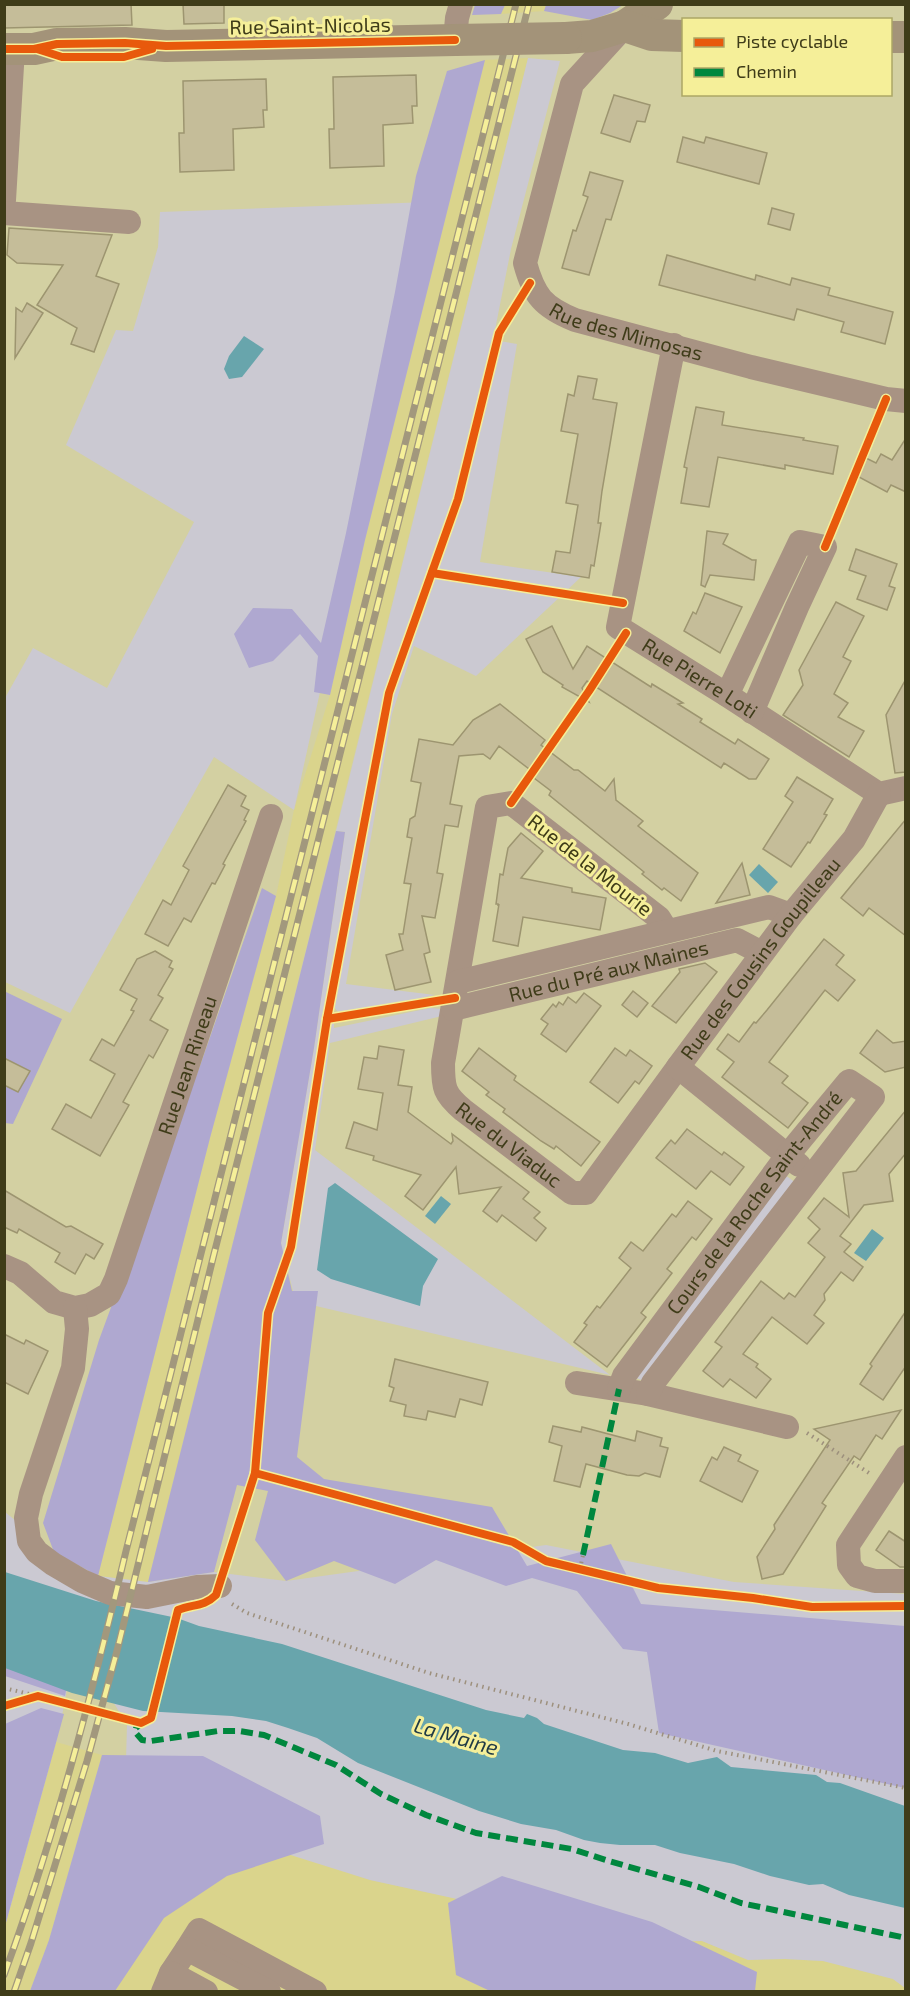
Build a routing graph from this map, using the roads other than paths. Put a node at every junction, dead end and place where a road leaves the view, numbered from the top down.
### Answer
1 (461, 4) edge
2 (657, 4) edge
3 (625, 26) junction
4 (682, 36) edge
5 (455, 40) junction
6 (17, 49) edge
7 (4, 200) edge
8 (4, 213) edge
9 (129, 222) dead end
10 (674, 345) junction
11 (906, 401) edge
12 (727, 695) junction
13 (752, 712) junction
14 (906, 788) edge
15 (879, 794) junction
16 (271, 816) dead end
17 (791, 915) junction
18 (667, 931) junction
19 (762, 953) junction
20 (456, 996) junction
21 (678, 1067) junction
22 (787, 1156) junction
23 (812, 1175) junction
24 (4, 1266) edge
25 (83, 1306) junction
26 (577, 1383) dead end
27 (619, 1389) junction
28 (648, 1394) junction
29 (787, 1427) road end
30 (906, 1457) edge
31 (906, 1581) edge
32 (222, 1593) road end
33 (187, 1949) junction
34 (167, 1982) edge
35 (206, 1992) edge
36 (269, 1992) edge
37 (315, 1992) edge

1 - 5 street
2 - 3 main road, Rue Saint-Nicolas
3 - 4 main road
3 - 5 main road, Rue Saint-Nicolas, bridge
3 - 10 street, Rue des Mimosas
5 - 6 main road, Rue Saint-Nicolas
6 - 7 street
8 - 9 street
10 - 11 street, Rue des Mimosas
10 - 12 street, Rue Pierre Loti
12 - 13 street, Rue Pierre Loti
12 - 13 street
13 - 15 street, Rue Pierre Loti
14 - 15 street
15 - 17 street, Rue des Cousins Goupilleau
16 - 25 street, Rue Jean Rineau
17 - 18 street, Rue du Pré aux Maines
17 - 19 street, Rue des Cousins Goupilleau
18 - 20 street, Rue du Pré aux Maines
18 - 20 street, Rue de la Mourie
19 - 20 street, Rue du Pré aux Maines
19 - 21 street, Rue des Cousins Goupilleau
20 - 21 street, Rue du Viaduc
21 - 22 street, Rue des Cousins Goupilleau
22 - 23 street, Rue des Cousins Goupilleau
22 - 23 street, Cours de la Roche Saint-André
22 - 27 street, Cours de la Roche Saint-André
23 - 28 street, Cours de la Roche Saint-André
24 - 25 street
25 - 32 street
26 - 27 street
27 - 28 street
28 - 29 street
30 - 31 street
33 - 34 street
33 - 36 street
33 - 37 street
34 - 35 street

